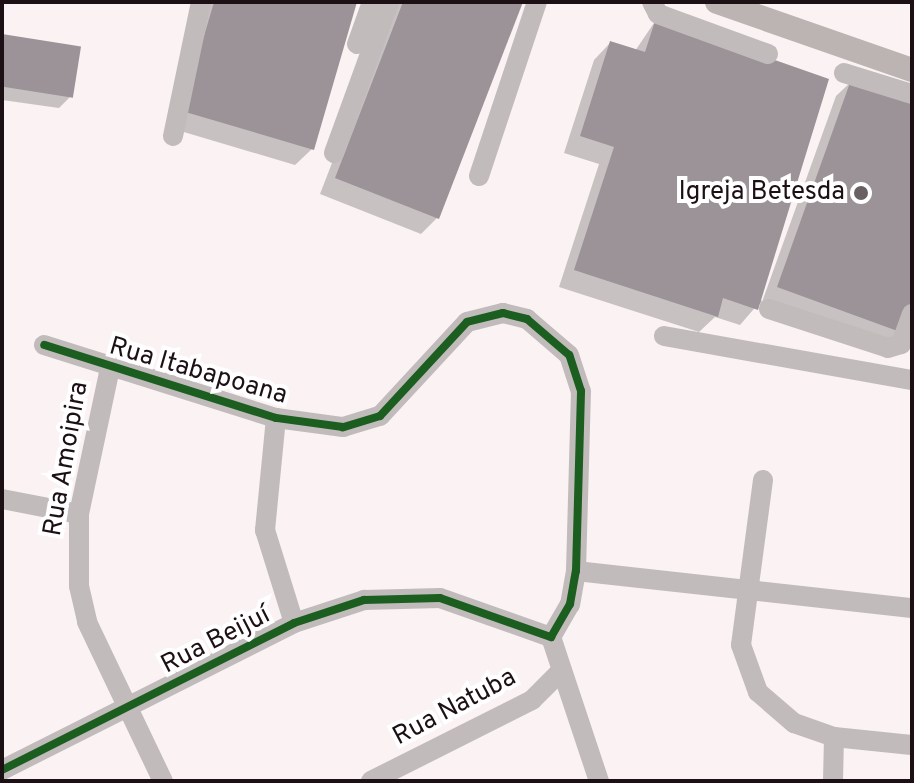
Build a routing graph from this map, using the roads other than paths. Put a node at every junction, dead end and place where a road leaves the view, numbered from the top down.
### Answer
1 (201, 2) edge
2 (372, 2) edge
3 (389, 2) edge
4 (537, 2) edge
5 (652, 2) edge
6 (717, 2) edge
7 (357, 44) dead end
8 (768, 54) dead end
9 (912, 70) edge
10 (844, 73) dead end
11 (912, 94) edge
12 (173, 136) dead end
13 (334, 153) dead end
14 (479, 176) dead end
15 (769, 309) dead end
16 (912, 314) edge
17 (664, 336) dead end
18 (44, 345) dead end
19 (110, 368) junction
20 (912, 380) edge
21 (276, 418) junction
22 (763, 480) dead end
23 (2, 499) edge
24 (79, 514) junction
25 (576, 571) junction
26 (747, 588) junction
27 (912, 608) edge
28 (294, 623) junction
29 (551, 637) junction
30 (558, 674) junction
31 (127, 709) junction
32 (834, 737) junction
33 (912, 745) edge
34 (2, 770) edge
35 (163, 781) edge
36 (371, 781) edge
37 (599, 781) edge
38 (833, 781) edge

1 - 12 street
2 - 7 street
3 - 13 street
4 - 14 street
5 - 8 street
6 - 9 main road
10 - 11 street
15 - 16 street
17 - 20 street
18 - 19 street, Rua Itabapoana
19 - 21 street, Rua Itabapoana
19 - 24 street, Rua Amoipira
21 - 25 street, Rua Itabapoana
21 - 28 street
22 - 26 street
23 - 24 street
24 - 31 street, Rua Amoipira
25 - 26 street
25 - 29 street, Rua Itabapoana
26 - 27 street
26 - 32 street
28 - 29 street, Rua Beijuí
28 - 31 street, Rua Beijuí
29 - 30 street
30 - 36 street, Rua Natuba
30 - 37 street
31 - 34 street, Rua Beijuí
31 - 35 street, Rua Amoipira
32 - 33 street
32 - 38 street

